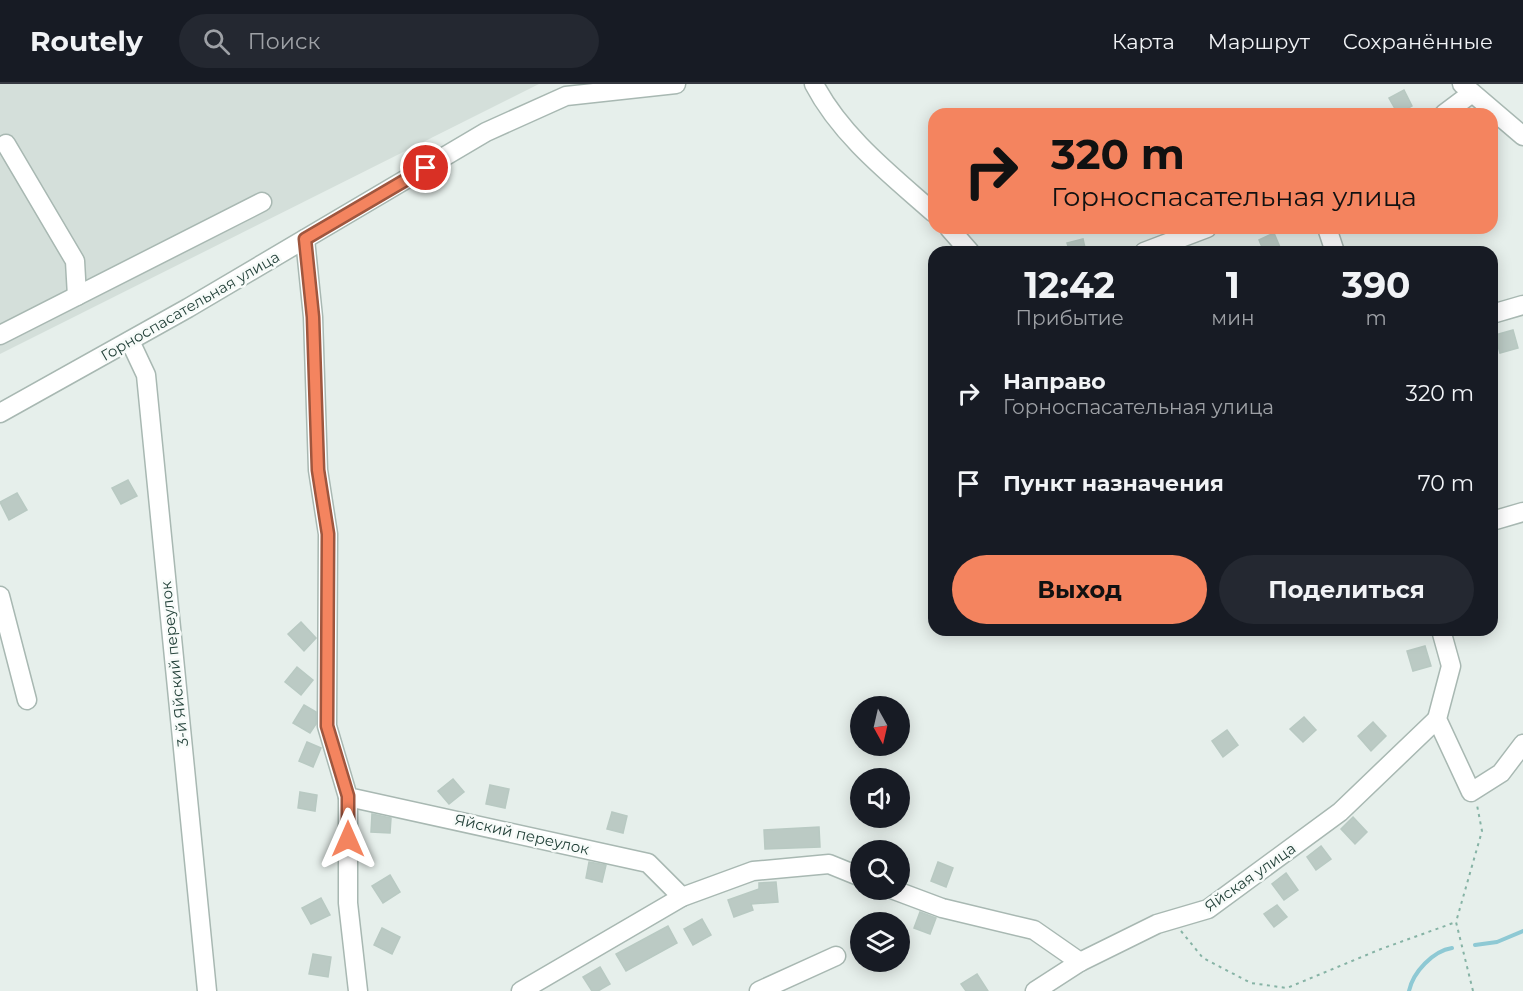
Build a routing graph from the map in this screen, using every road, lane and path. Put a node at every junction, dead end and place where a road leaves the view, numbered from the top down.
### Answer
1 (676, 84) edge
2 (814, 84) edge
3 (1465, 86) edge
4 (1448, 108) edge
5 (1494, 108) edge
6 (1498, 111) edge
7 (1521, 129) edge
8 (6, 144) dead end
9 (262, 202) dead end
10 (928, 208) edge
11 (954, 234) edge
12 (1191, 234) edge
13 (305, 239) junction
14 (965, 246) edge
15 (1160, 246) edge
16 (77, 296) junction
17 (1523, 305) edge
18 (1498, 312) edge
19 (0, 335) edge
20 (129, 341) junction
21 (0, 413) edge
22 (1523, 512) edge
23 (1498, 519) edge
24 (0, 596) edge
25 (1443, 636) edge
26 (27, 700) dead end
27 (1437, 719) junction
28 (1523, 744) edge
29 (1475, 790) junction
30 (348, 796) junction
31 (850, 873) edge
32 (910, 896) edge
33 (682, 897) junction
34 (1172, 920) junction
35 (1456, 922) junction
36 (836, 956) dead end
37 (1080, 962) junction
38 (207, 991) edge
39 (358, 991) edge
40 (520, 991) edge
41 (759, 991) edge
42 (1035, 991) edge
43 (1473, 991) edge

1 - 13 street, Горноспасательная улица
2 - 10 street
3 - 4 street
3 - 5 street
6 - 7 street
8 - 16 street
9 - 16 street
11 - 14 street
12 - 15 street
13 - 20 street, Горноспасательная улица
13 - 30 street
16 - 19 street
17 - 18 street
20 - 21 street, Горноспасательная улица
20 - 38 street, 3-й Яйский переулок
22 - 23 street
24 - 26 street
25 - 27 street
27 - 29 street
27 - 34 street, Яйская улица
28 - 29 street
29 - 35 path
30 - 33 street, Яйский переулок
30 - 39 street
31 - 33 street
32 - 37 street
33 - 40 street
34 - 35 path
34 - 37 street, Яйская улица
35 - 43 path
36 - 41 street
37 - 42 street, Яйская улица

